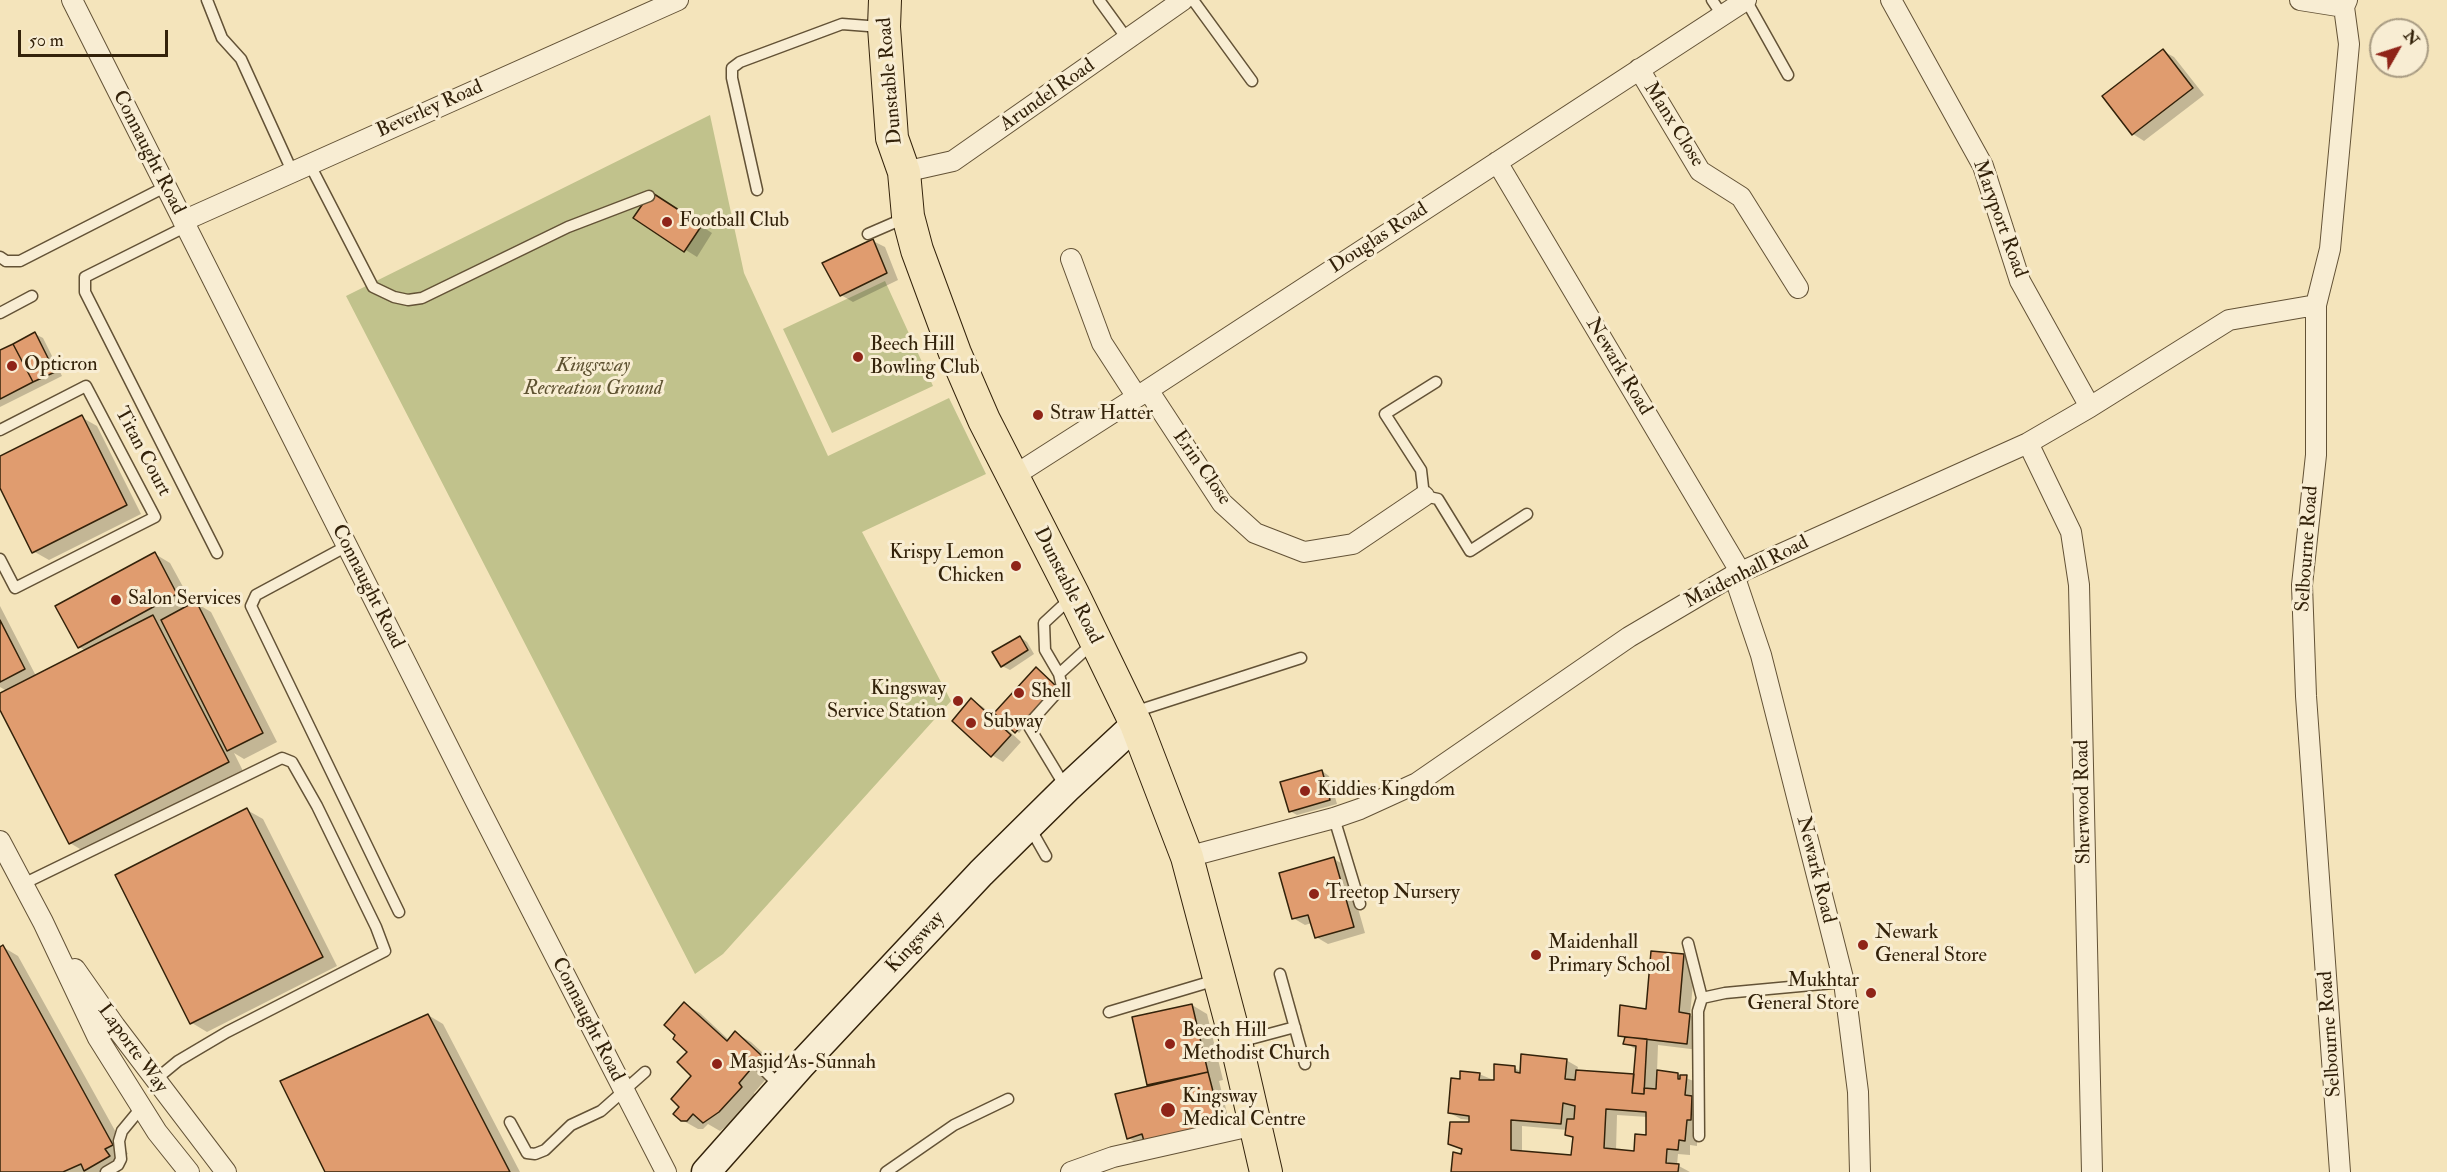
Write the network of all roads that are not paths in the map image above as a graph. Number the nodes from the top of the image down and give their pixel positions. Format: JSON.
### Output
{"nodes":[{"id":1,"x":72,"y":0,"type":"edge"},
{"id":2,"x":207,"y":0,"type":"edge"},
{"id":3,"x":678,"y":0,"type":"edge"},
{"id":4,"x":1099,"y":0,"type":"edge"},
{"id":5,"x":1183,"y":0,"type":"edge"},
{"id":6,"x":1193,"y":0,"type":"edge"},
{"id":7,"x":1746,"y":0,"type":"edge"},
{"id":8,"x":1891,"y":0,"type":"edge"},
{"id":9,"x":2300,"y":0,"type":"edge"},
{"id":10,"x":2346,"y":4,"type":"edge"},
{"id":11,"x":1717,"y":8,"type":"edge"},
{"id":12,"x":884,"y":13,"type":"edge"},
{"id":13,"x":1128,"y":40,"type":"junction"},
{"id":14,"x":1639,"y":69,"type":"junction"},
{"id":15,"x":1788,"y":75,"type":"dead end"},
{"id":16,"x":1252,"y":81,"type":"dead end"},
{"id":17,"x":1497,"y":162,"type":"junction"},
{"id":18,"x":300,"y":167,"type":"junction"},
{"id":19,"x":904,"y":172,"type":"junction"},
{"id":20,"x":165,"y":187,"type":"junction"},
{"id":21,"x":757,"y":190,"type":"dead end"},
{"id":22,"x":649,"y":196,"type":"dead end"},
{"id":23,"x":908,"y":216,"type":"junction"},
{"id":24,"x":184,"y":224,"type":"junction"},
{"id":25,"x":868,"y":234,"type":"dead end"},
{"id":26,"x":0,"y":257,"type":"edge"},
{"id":27,"x":1071,"y":259,"type":"dead end"},
{"id":28,"x":1798,"y":288,"type":"dead end"},
{"id":29,"x":32,"y":296,"type":"dead end"},
{"id":30,"x":2316,"y":305,"type":"junction"},
{"id":31,"x":0,"y":313,"type":"edge"},
{"id":32,"x":1436,"y":382,"type":"dead end"},
{"id":33,"x":1143,"y":394,"type":"junction"},
{"id":34,"x":2090,"y":407,"type":"junction"},
{"id":35,"x":0,"y":430,"type":"edge"},
{"id":36,"x":2028,"y":443,"type":"junction"},
{"id":37,"x":1012,"y":477,"type":"junction"},
{"id":38,"x":1424,"y":496,"type":"junction"},
{"id":39,"x":1527,"y":514,"type":"dead end"},
{"id":40,"x":346,"y":546,"type":"junction"},
{"id":41,"x":217,"y":553,"type":"dead end"},
{"id":42,"x":0,"y":559,"type":"edge"},
{"id":43,"x":1737,"y":574,"type":"junction"},
{"id":44,"x":1073,"y":596,"type":"junction"},
{"id":45,"x":1095,"y":641,"type":"junction"},
{"id":46,"x":1301,"y":658,"type":"dead end"},
{"id":47,"x":1059,"y":674,"type":"junction"},
{"id":48,"x":1133,"y":718,"type":"junction"},
{"id":49,"x":1066,"y":789,"type":"junction"},
{"id":50,"x":1334,"y":818,"type":"junction"},
{"id":51,"x":1029,"y":826,"type":"junction"},
{"id":52,"x":0,"y":841,"type":"edge"},
{"id":53,"x":1046,"y":856,"type":"dead end"},
{"id":54,"x":1187,"y":857,"type":"junction"},
{"id":55,"x":23,"y":884,"type":"junction"},
{"id":56,"x":1360,"y":904,"type":"dead end"},
{"id":57,"x":399,"y":912,"type":"dead end"},
{"id":58,"x":43,"y":922,"type":"junction"},
{"id":59,"x":1688,"y":943,"type":"dead end"},
{"id":60,"x":1280,"y":974,"type":"dead end"},
{"id":61,"x":1219,"y":979,"type":"junction"},
{"id":62,"x":1844,"y":982,"type":"junction"},
{"id":63,"x":1702,"y":998,"type":"junction"},
{"id":64,"x":1109,"y":1012,"type":"dead end"},
{"id":65,"x":1295,"y":1027,"type":"junction"},
{"id":66,"x":1236,"y":1042,"type":"junction"},
{"id":67,"x":1305,"y":1064,"type":"dead end"},
{"id":68,"x":645,"y":1072,"type":"dead end"},
{"id":69,"x":155,"y":1080,"type":"junction"},
{"id":70,"x":624,"y":1092,"type":"junction"},
{"id":71,"x":1008,"y":1099,"type":"dead end"},
{"id":72,"x":141,"y":1108,"type":"junction"},
{"id":73,"x":510,"y":1122,"type":"dead end"},
{"id":74,"x":1255,"y":1125,"type":"junction"},
{"id":75,"x":1699,"y":1136,"type":"dead end"},
{"id":76,"x":1106,"y":1166,"type":"edge"},
{"id":77,"x":106,"y":1172,"type":"edge"},
{"id":78,"x":189,"y":1172,"type":"edge"},
{"id":79,"x":226,"y":1172,"type":"edge"},
{"id":80,"x":666,"y":1172,"type":"edge"},
{"id":81,"x":706,"y":1172,"type":"edge"},
{"id":82,"x":886,"y":1172,"type":"edge"},
{"id":83,"x":1071,"y":1172,"type":"edge"},
{"id":84,"x":1266,"y":1172,"type":"edge"},
{"id":85,"x":1860,"y":1172,"type":"edge"},
{"id":86,"x":2092,"y":1172,"type":"edge"},
{"id":87,"x":2340,"y":1172,"type":"edge"}],
"edges":[{"from":1,"to":20,"type":"street","name":"Connaught Road"},
{"from":2,"to":18,"type":"lane"},
{"from":3,"to":18,"type":"street","name":"Beverley Road"},
{"from":4,"to":13,"type":"lane"},
{"from":5,"to":13,"type":"street","name":"Arundel Road"},
{"from":6,"to":16,"type":"lane"},
{"from":7,"to":11,"type":"street","name":"Douglas Road"},
{"from":7,"to":15,"type":"lane"},
{"from":8,"to":34,"type":"street","name":"Maryport Road"},
{"from":9,"to":10,"type":"street"},
{"from":10,"to":30,"type":"street","name":"Selbourne Road"},
{"from":11,"to":14,"type":"street","name":"Douglas Road"},
{"from":12,"to":19,"type":"main road","name":"Dunstable Road"},
{"from":12,"to":21,"type":"lane"},
{"from":13,"to":19,"type":"street","name":"Arundel Road"},
{"from":14,"to":17,"type":"street","name":"Douglas Road"},
{"from":14,"to":28,"type":"street","name":"Manx Close"},
{"from":17,"to":33,"type":"street","name":"Douglas Road"},
{"from":17,"to":43,"type":"street","name":"Newark Road"},
{"from":18,"to":22,"type":"lane"},
{"from":18,"to":24,"type":"street","name":"Beverley Road"},
{"from":19,"to":23,"type":"main road","name":"Dunstable Road"},
{"from":20,"to":24,"type":"street","name":"Connaught Road"},
{"from":20,"to":26,"type":"lane"},
{"from":23,"to":25,"type":"lane"},
{"from":23,"to":37,"type":"main road","name":"Dunstable Road"},
{"from":24,"to":40,"type":"street","name":"Connaught Road"},
{"from":24,"to":41,"type":"lane"},
{"from":27,"to":33,"type":"street","name":"Erin Close"},
{"from":29,"to":31,"type":"lane"},
{"from":30,"to":34,"type":"street","name":"Maidenhall Road"},
{"from":30,"to":87,"type":"street","name":"Selbourne Road"},
{"from":32,"to":38,"type":"lane"},
{"from":33,"to":37,"type":"street","name":"Douglas Road"},
{"from":33,"to":38,"type":"street","name":"Erin Close"},
{"from":34,"to":36,"type":"street","name":"Maidenhall Road"},
{"from":35,"to":42,"type":"lane","name":"Titan Court"},
{"from":36,"to":43,"type":"street","name":"Maidenhall Road"},
{"from":36,"to":86,"type":"street","name":"Sherwood Road"},
{"from":37,"to":44,"type":"main road","name":"Dunstable Road"},
{"from":38,"to":39,"type":"lane"},
{"from":40,"to":57,"type":"lane"},
{"from":40,"to":70,"type":"street","name":"Connaught Road"},
{"from":43,"to":50,"type":"street","name":"Maidenhall Road"},
{"from":43,"to":62,"type":"street","name":"Newark Road"},
{"from":44,"to":45,"type":"main road","name":"Dunstable Road"},
{"from":44,"to":47,"type":"lane"},
{"from":45,"to":47,"type":"lane"},
{"from":45,"to":48,"type":"main road","name":"Dunstable Road"},
{"from":46,"to":48,"type":"lane"},
{"from":47,"to":49,"type":"lane"},
{"from":48,"to":49,"type":"street","name":"Kingsway"},
{"from":48,"to":54,"type":"main road","name":"Dunstable Road"},
{"from":49,"to":51,"type":"street","name":"Kingsway"},
{"from":50,"to":54,"type":"street","name":"Maidenhall Road"},
{"from":50,"to":56,"type":"lane"},
{"from":51,"to":53,"type":"lane"},
{"from":51,"to":81,"type":"street","name":"Kingsway"},
{"from":52,"to":55,"type":"street","name":"Laporte Way"},
{"from":54,"to":61,"type":"main road","name":"Dunstable Road"},
{"from":55,"to":58,"type":"street","name":"Laporte Way"},
{"from":55,"to":69,"type":"lane"},
{"from":58,"to":69,"type":"street","name":"Laporte Way"},
{"from":58,"to":72,"type":"street","name":"Laporte Way"},
{"from":59,"to":63,"type":"lane"},
{"from":60,"to":65,"type":"lane"},
{"from":61,"to":64,"type":"lane"},
{"from":61,"to":66,"type":"main road","name":"Dunstable Road"},
{"from":62,"to":63,"type":"lane"},
{"from":62,"to":85,"type":"street","name":"Newark Road"},
{"from":63,"to":75,"type":"lane"},
{"from":65,"to":66,"type":"lane"},
{"from":65,"to":67,"type":"lane"},
{"from":66,"to":74,"type":"main road","name":"Dunstable Road"},
{"from":68,"to":70,"type":"lane"},
{"from":69,"to":79,"type":"street","name":"Laporte Way"},
{"from":70,"to":73,"type":"lane"},
{"from":70,"to":80,"type":"street","name":"Connaught Road"},
{"from":71,"to":82,"type":"lane"},
{"from":72,"to":77,"type":"lane"},
{"from":72,"to":78,"type":"street","name":"Laporte Way"},
{"from":74,"to":76,"type":"street"},
{"from":74,"to":84,"type":"main road","name":"Dunstable Road"},
{"from":76,"to":83,"type":"street"}]}
